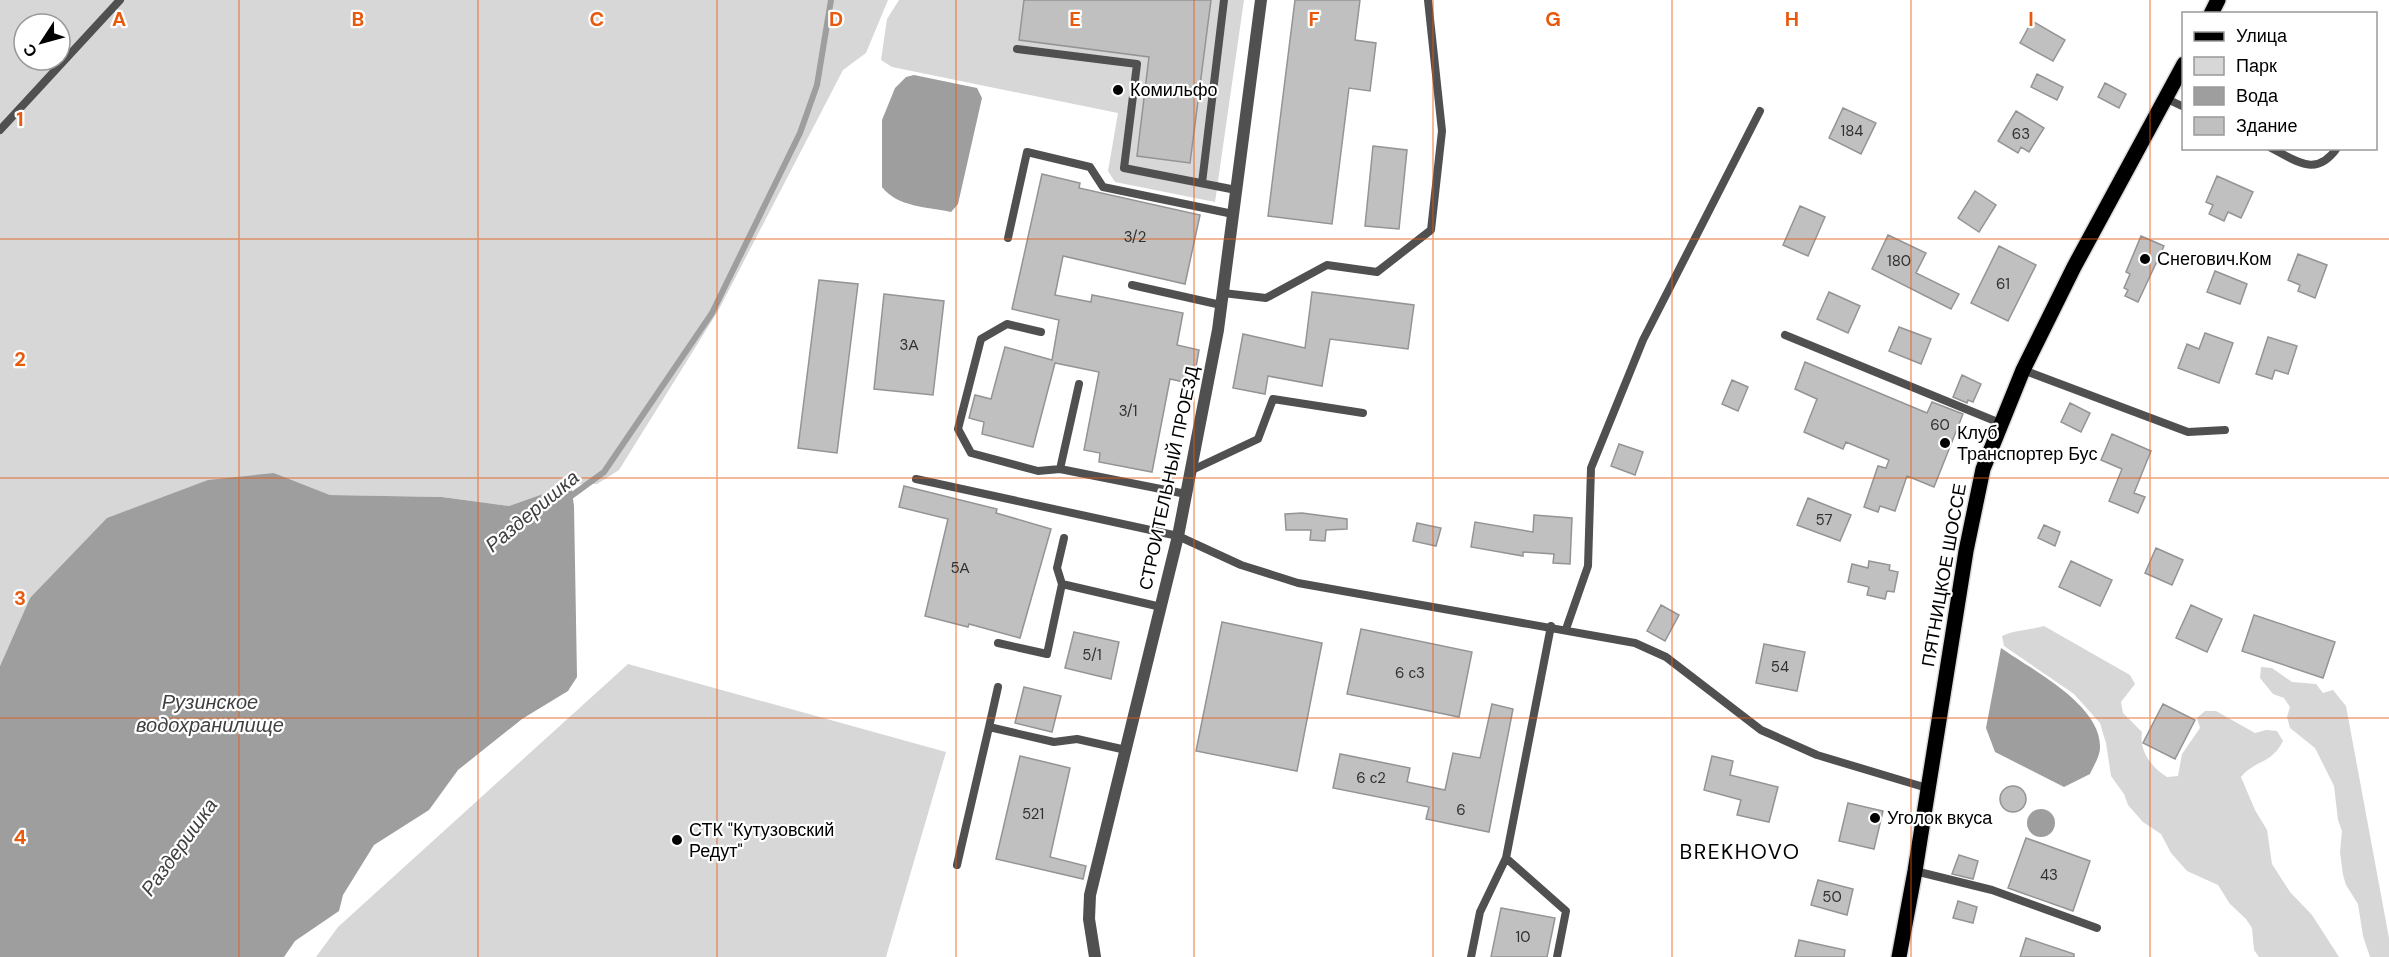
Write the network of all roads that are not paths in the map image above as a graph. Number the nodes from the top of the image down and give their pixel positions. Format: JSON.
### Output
{"nodes":[{"id":1,"x":120,"y":0,"type":"edge"},
{"id":2,"x":1224,"y":0,"type":"edge"},
{"id":3,"x":1261,"y":0,"type":"edge"},
{"id":4,"x":1428,"y":0,"type":"edge"},
{"id":5,"x":1017,"y":49,"type":"dead end"},
{"id":6,"x":2182,"y":68,"type":"edge"},
{"id":7,"x":2165,"y":98,"type":"junction"},
{"id":8,"x":2182,"y":106,"type":"edge"},
{"id":9,"x":1760,"y":111,"type":"dead end"},
{"id":10,"x":0,"y":130,"type":"edge"},
{"id":11,"x":2275,"y":150,"type":"edge"},
{"id":12,"x":2336,"y":150,"type":"edge"},
{"id":13,"x":1202,"y":183,"type":"junction"},
{"id":14,"x":1236,"y":190,"type":"junction"},
{"id":15,"x":1233,"y":214,"type":"junction"},
{"id":16,"x":1008,"y":238,"type":"dead end"},
{"id":17,"x":1132,"y":285,"type":"dead end"},
{"id":18,"x":1222,"y":299,"type":"junction"},
{"id":19,"x":1041,"y":332,"type":"dead end"},
{"id":20,"x":1785,"y":335,"type":"dead end"},
{"id":21,"x":2023,"y":370,"type":"junction"},
{"id":22,"x":1079,"y":384,"type":"dead end"},
{"id":23,"x":1364,"y":413,"type":"dead end"},
{"id":24,"x":2000,"y":423,"type":"junction"},
{"id":25,"x":2225,"y":429,"type":"dead end"},
{"id":26,"x":1060,"y":469,"type":"junction"},
{"id":27,"x":1190,"y":471,"type":"junction"},
{"id":28,"x":916,"y":479,"type":"dead end"},
{"id":29,"x":1186,"y":494,"type":"junction"},
{"id":30,"x":1178,"y":536,"type":"junction"},
{"id":31,"x":1064,"y":538,"type":"dead end"},
{"id":32,"x":1062,"y":584,"type":"junction"},
{"id":33,"x":1161,"y":607,"type":"junction"},
{"id":34,"x":1551,"y":626,"type":"junction"},
{"id":35,"x":1566,"y":629,"type":"junction"},
{"id":36,"x":998,"y":643,"type":"dead end"},
{"id":37,"x":998,"y":687,"type":"dead end"},
{"id":38,"x":989,"y":727,"type":"junction"},
{"id":39,"x":1126,"y":750,"type":"junction"},
{"id":40,"x":1927,"y":788,"type":"junction"},
{"id":41,"x":1506,"y":858,"type":"junction"},
{"id":42,"x":957,"y":865,"type":"dead end"},
{"id":43,"x":1915,"y":871,"type":"junction"},
{"id":44,"x":2097,"y":928,"type":"dead end"},
{"id":45,"x":1095,"y":957,"type":"edge"},
{"id":46,"x":1471,"y":957,"type":"edge"},
{"id":47,"x":1557,"y":957,"type":"edge"},
{"id":48,"x":1899,"y":957,"type":"edge"}],
"edges":[{"from":1,"to":10,"type":"lane"},
{"from":2,"to":13,"type":"lane"},
{"from":3,"to":14,"type":"street","name":"СТРОИТЕЛЬНЫЙ ПРОЕЗД"},
{"from":4,"to":18,"type":"lane"},
{"from":5,"to":13,"type":"lane"},
{"from":6,"to":7,"type":"main road","name":"ПЯТНИЦКОЕ ШОССЕ"},
{"from":7,"to":8,"type":"lane"},
{"from":7,"to":21,"type":"main road","name":"ПЯТНИЦКОЕ ШОССЕ"},
{"from":9,"to":35,"type":"lane"},
{"from":11,"to":12,"type":"lane"},
{"from":13,"to":14,"type":"lane"},
{"from":14,"to":15,"type":"street","name":"СТРОИТЕЛЬНЫЙ ПРОЕЗД"},
{"from":15,"to":16,"type":"lane"},
{"from":15,"to":18,"type":"street","name":"СТРОИТЕЛЬНЫЙ ПРОЕЗД"},
{"from":17,"to":18,"type":"lane"},
{"from":18,"to":27,"type":"street","name":"СТРОИТЕЛЬНЫЙ ПРОЕЗД"},
{"from":19,"to":26,"type":"lane"},
{"from":20,"to":24,"type":"lane"},
{"from":21,"to":24,"type":"main road","name":"ПЯТНИЦКОЕ ШОССЕ"},
{"from":21,"to":25,"type":"lane"},
{"from":22,"to":26,"type":"lane"},
{"from":23,"to":27,"type":"lane"},
{"from":24,"to":40,"type":"main road","name":"ПЯТНИЦКОЕ ШОССЕ"},
{"from":26,"to":29,"type":"lane"},
{"from":27,"to":29,"type":"street","name":"СТРОИТЕЛЬНЫЙ ПРОЕЗД"},
{"from":28,"to":30,"type":"lane"},
{"from":29,"to":30,"type":"street","name":"СТРОИТЕЛЬНЫЙ ПРОЕЗД"},
{"from":30,"to":33,"type":"street","name":"СТРОИТЕЛЬНЫЙ ПРОЕЗД"},
{"from":30,"to":34,"type":"lane"},
{"from":31,"to":32,"type":"lane"},
{"from":32,"to":33,"type":"lane"},
{"from":32,"to":36,"type":"lane"},
{"from":33,"to":39,"type":"street","name":"СТРОИТЕЛЬНЫЙ ПРОЕЗД"},
{"from":34,"to":35,"type":"lane"},
{"from":34,"to":41,"type":"lane"},
{"from":35,"to":40,"type":"lane"},
{"from":37,"to":38,"type":"lane"},
{"from":38,"to":39,"type":"lane"},
{"from":38,"to":42,"type":"lane"},
{"from":39,"to":45,"type":"street","name":"СТРОИТЕЛЬНЫЙ ПРОЕЗД"},
{"from":40,"to":43,"type":"main road","name":"ПЯТНИЦКОЕ ШОССЕ"},
{"from":41,"to":46,"type":"lane"},
{"from":41,"to":47,"type":"lane"},
{"from":43,"to":44,"type":"lane"},
{"from":43,"to":48,"type":"main road","name":"ПЯТНИЦКОЕ ШОССЕ"}]}
